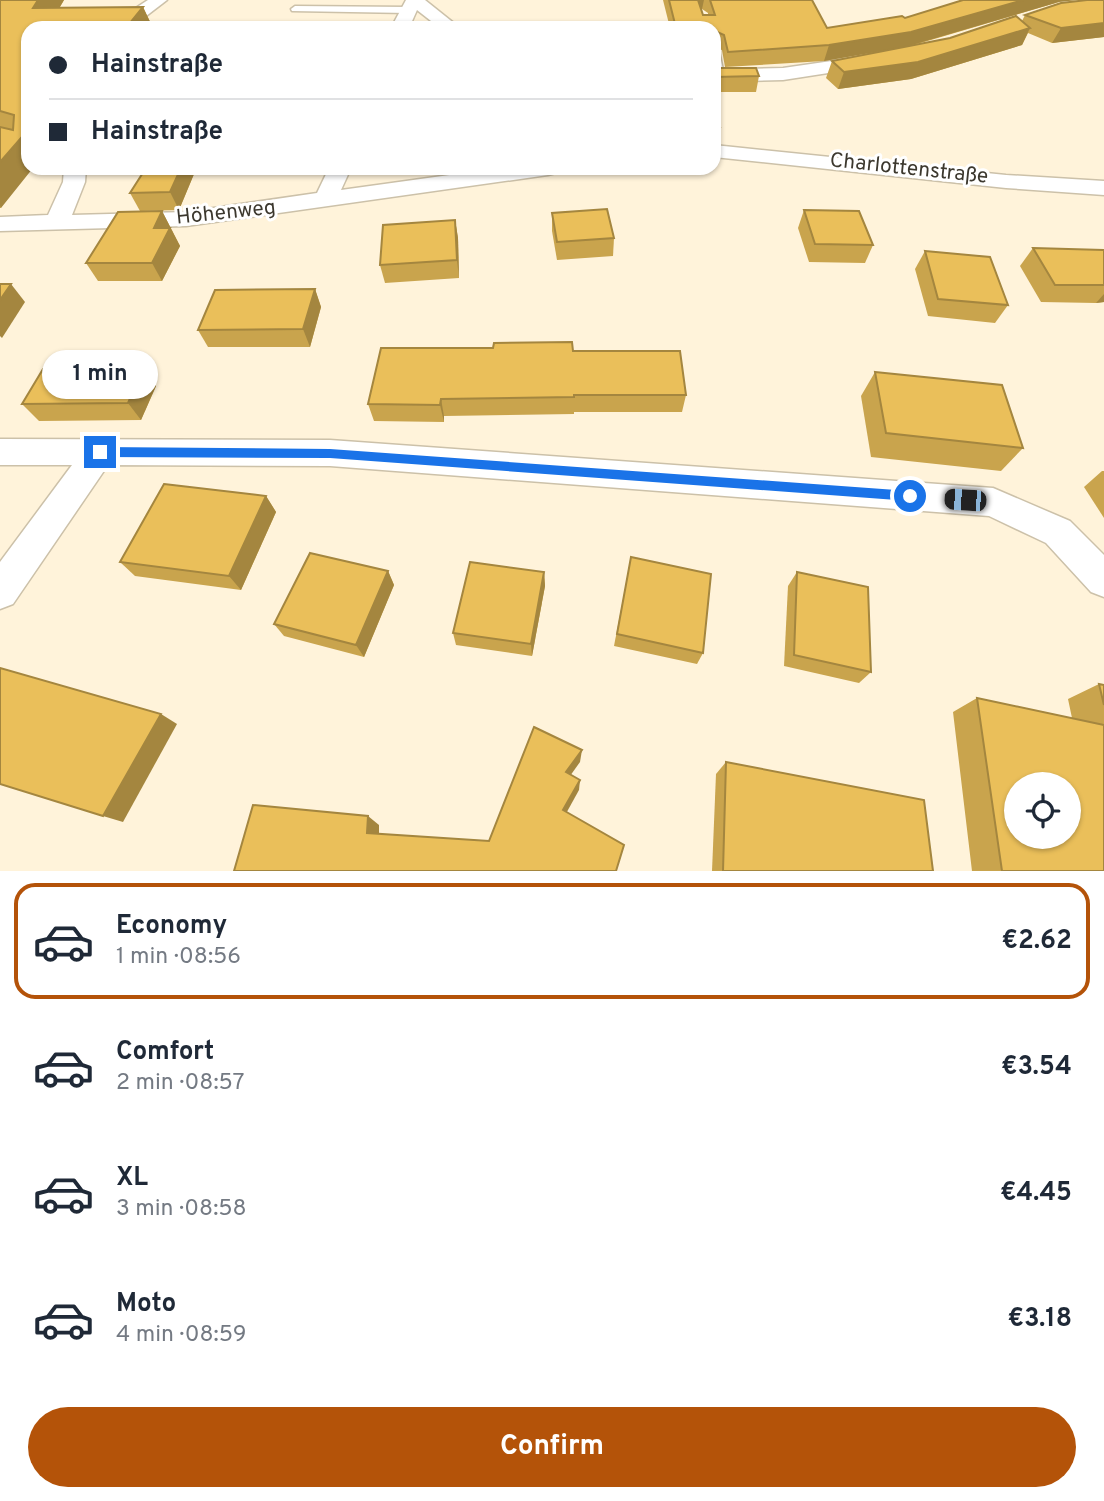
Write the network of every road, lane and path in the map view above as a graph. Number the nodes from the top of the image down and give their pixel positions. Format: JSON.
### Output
{"nodes":[{"id":1,"x":159,"y":0,"type":"edge"},
{"id":2,"x":413,"y":3,"type":"edge"},
{"id":3,"x":295,"y":9,"type":"dead end"},
{"id":4,"x":131,"y":19,"type":"edge"},
{"id":5,"x":404,"y":21,"type":"edge"},
{"id":6,"x":440,"y":21,"type":"edge"},
{"id":7,"x":888,"y":58,"type":"edge"},
{"id":8,"x":721,"y":76,"type":"edge"},
{"id":9,"x":721,"y":152,"type":"edge"},
{"id":10,"x":74,"y":175,"type":"edge"},
{"id":11,"x":337,"y":175,"type":"edge"},
{"id":12,"x":501,"y":175,"type":"edge"},
{"id":13,"x":1104,"y":188,"type":"edge"},
{"id":14,"x":325,"y":201,"type":"junction"},
{"id":15,"x":57,"y":221,"type":"junction"},
{"id":16,"x":0,"y":223,"type":"edge"},
{"id":17,"x":0,"y":452,"type":"edge"},
{"id":18,"x":100,"y":452,"type":"junction"},
{"id":19,"x":1104,"y":580,"type":"edge"},
{"id":20,"x":0,"y":592,"type":"edge"}],
"edges":[{"from":1,"to":4,"type":"street"},
{"from":2,"to":3,"type":"lane"},
{"from":2,"to":5,"type":"street"},
{"from":2,"to":6,"type":"street"},
{"from":7,"to":8,"type":"street"},
{"from":9,"to":13,"type":"street","name":"Charlottenstraße"},
{"from":10,"to":15,"type":"street"},
{"from":11,"to":14,"type":"street"},
{"from":12,"to":14,"type":"street"},
{"from":14,"to":15,"type":"street","name":"Höhenweg"},
{"from":15,"to":16,"type":"street","name":"Höhenweg"},
{"from":17,"to":18,"type":"street"},
{"from":18,"to":19,"type":"street"},
{"from":18,"to":20,"type":"street"}]}
